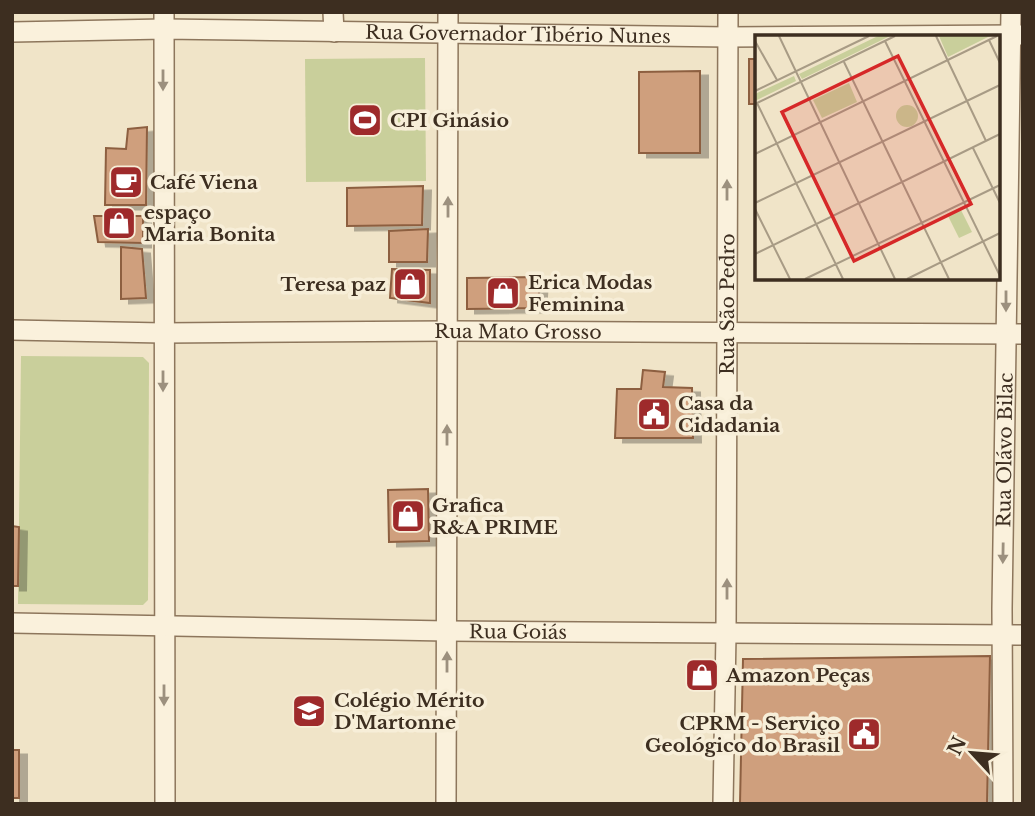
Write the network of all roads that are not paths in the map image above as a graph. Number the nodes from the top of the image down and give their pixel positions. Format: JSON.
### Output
{"nodes":[{"id":1,"x":333,"y":12,"type":"edge"},
{"id":2,"x":448,"y":12,"type":"edge"},
{"id":3,"x":727,"y":12,"type":"edge"},
{"id":4,"x":1011,"y":12,"type":"edge"},
{"id":5,"x":164,"y":21,"type":"edge"},
{"id":6,"x":12,"y":32,"type":"edge"},
{"id":7,"x":334,"y":32,"type":"junction"},
{"id":8,"x":448,"y":34,"type":"junction"},
{"id":9,"x":1017,"y":35,"type":"edge"},
{"id":10,"x":728,"y":37,"type":"junction"},
{"id":11,"x":755,"y":37,"type":"edge"},
{"id":12,"x":12,"y":330,"type":"edge"},
{"id":13,"x":448,"y":331,"type":"junction"},
{"id":14,"x":163,"y":333,"type":"junction"},
{"id":15,"x":727,"y":333,"type":"junction"},
{"id":16,"x":1014,"y":334,"type":"edge"},
{"id":17,"x":12,"y":623,"type":"edge"},
{"id":18,"x":163,"y":627,"type":"junction"},
{"id":19,"x":447,"y":631,"type":"junction"},
{"id":20,"x":726,"y":634,"type":"junction"},
{"id":21,"x":1003,"y":635,"type":"junction"},
{"id":22,"x":1023,"y":635,"type":"edge"},
{"id":23,"x":165,"y":804,"type":"edge"},
{"id":24,"x":446,"y":804,"type":"edge"},
{"id":25,"x":723,"y":804,"type":"edge"},
{"id":26,"x":1003,"y":804,"type":"edge"}],
"edges":[{"from":1,"to":7,"type":"street"},
{"from":2,"to":8,"type":"street"},
{"from":3,"to":10,"type":"street","name":"Rua São Pedro"},
{"from":4,"to":9,"type":"street","name":"Rua Olávo Bilac"},
{"from":5,"to":6,"type":"street","name":"Rua Governador Tibério Nunes"},
{"from":5,"to":7,"type":"street","name":"Rua Governador Tibério Nunes"},
{"from":5,"to":14,"type":"street","one_way":true},
{"from":7,"to":8,"type":"street","name":"Rua Governador Tibério Nunes"},
{"from":8,"to":10,"type":"street","name":"Rua Governador Tibério Nunes"},
{"from":13,"to":8,"type":"street","one_way":true},
{"from":9,"to":16,"type":"street","name":"Rua Olávo Bilac","one_way":true},
{"from":10,"to":11,"type":"street","name":"Rua Governador Tibério Nunes"},
{"from":15,"to":10,"type":"street","name":"Rua São Pedro","one_way":true},
{"from":12,"to":14,"type":"street","name":"Rua Mato Grosso"},
{"from":13,"to":14,"type":"street","name":"Rua Mato Grosso"},
{"from":13,"to":15,"type":"street","name":"Rua Mato Grosso"},
{"from":19,"to":13,"type":"street","one_way":true},
{"from":14,"to":18,"type":"street","one_way":true},
{"from":15,"to":16,"type":"street","name":"Rua Mato Grosso"},
{"from":20,"to":15,"type":"street","name":"Rua São Pedro","one_way":true},
{"from":16,"to":21,"type":"street","name":"Rua Olávo Bilac","one_way":true},
{"from":17,"to":18,"type":"street","name":"Rua Goiás"},
{"from":18,"to":19,"type":"street","name":"Rua Goiás"},
{"from":18,"to":23,"type":"street","one_way":true},
{"from":19,"to":20,"type":"street","name":"Rua Goiás"},
{"from":24,"to":19,"type":"street","one_way":true},
{"from":20,"to":21,"type":"street","name":"Rua Goiás"},
{"from":20,"to":25,"type":"street","name":"Rua São Pedro"},
{"from":21,"to":22,"type":"street","name":"Rua Goiás"},
{"from":21,"to":26,"type":"street","name":"Rua Olávo Bilac"}]}
